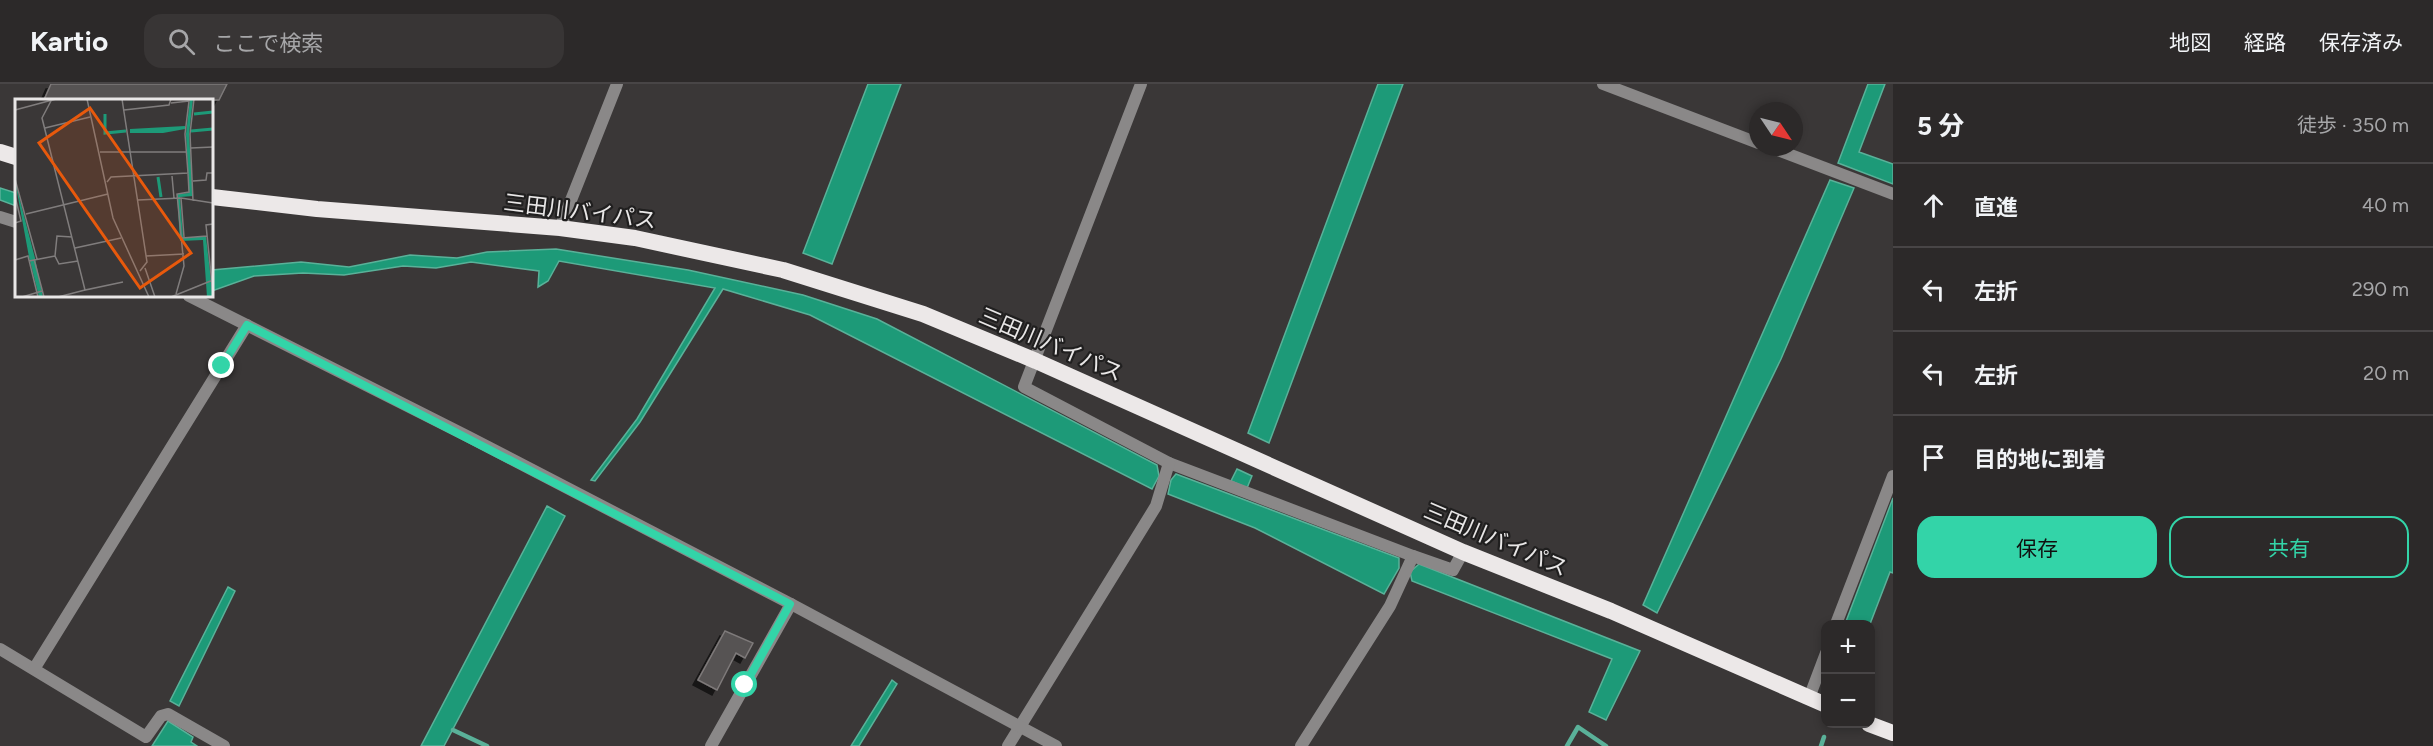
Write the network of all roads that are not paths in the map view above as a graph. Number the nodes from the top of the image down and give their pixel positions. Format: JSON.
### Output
{"nodes":[{"id":1,"x":617,"y":84,"type":"edge"},
{"id":2,"x":1141,"y":84,"type":"edge"},
{"id":3,"x":1603,"y":84,"type":"edge"},
{"id":4,"x":1749,"y":140,"type":"edge"},
{"id":5,"x":0,"y":152,"type":"edge"},
{"id":6,"x":1794,"y":156,"type":"edge"},
{"id":7,"x":15,"y":157,"type":"edge"},
{"id":8,"x":1893,"y":194,"type":"edge"},
{"id":9,"x":213,"y":196,"type":"edge"},
{"id":10,"x":0,"y":217,"type":"edge"},
{"id":11,"x":15,"y":222,"type":"edge"},
{"id":12,"x":560,"y":228,"type":"junction"},
{"id":13,"x":191,"y":297,"type":"edge"},
{"id":14,"x":247,"y":325,"type":"junction"},
{"id":15,"x":1036,"y":360,"type":"junction"},
{"id":16,"x":1169,"y":463,"type":"junction"},
{"id":17,"x":1893,"y":476,"type":"edge"},
{"id":18,"x":1463,"y":552,"type":"junction"},
{"id":19,"x":1413,"y":556,"type":"junction"},
{"id":20,"x":790,"y":604,"type":"junction"},
{"id":21,"x":1838,"y":620,"type":"edge"},
{"id":22,"x":0,"y":649,"type":"edge"},
{"id":23,"x":1821,"y":666,"type":"edge"},
{"id":24,"x":34,"y":669,"type":"junction"},
{"id":25,"x":1809,"y":698,"type":"junction"},
{"id":26,"x":1821,"y":703,"type":"edge"},
{"id":27,"x":1020,"y":726,"type":"junction"},
{"id":28,"x":1875,"y":726,"type":"edge"},
{"id":29,"x":1893,"y":734,"type":"edge"},
{"id":30,"x":201,"y":742,"type":"edge"},
{"id":31,"x":224,"y":746,"type":"edge"},
{"id":32,"x":711,"y":746,"type":"edge"},
{"id":33,"x":1008,"y":746,"type":"edge"},
{"id":34,"x":1056,"y":746,"type":"edge"},
{"id":35,"x":1301,"y":746,"type":"edge"}],
"edges":[{"from":1,"to":12,"type":"street"},
{"from":2,"to":15,"type":"street"},
{"from":3,"to":4,"type":"street"},
{"from":5,"to":7,"type":"highway"},
{"from":6,"to":8,"type":"street"},
{"from":9,"to":12,"type":"highway","name":"三田川バイパス"},
{"from":10,"to":11,"type":"street"},
{"from":12,"to":15,"type":"highway","name":"三田川バイパス"},
{"from":13,"to":14,"type":"street"},
{"from":14,"to":20,"type":"street"},
{"from":14,"to":24,"type":"street"},
{"from":15,"to":16,"type":"street"},
{"from":15,"to":18,"type":"highway","name":"三田川バイパス"},
{"from":16,"to":19,"type":"street"},
{"from":16,"to":27,"type":"street"},
{"from":17,"to":21,"type":"street"},
{"from":18,"to":19,"type":"street"},
{"from":18,"to":25,"type":"highway","name":"三田川バイパス"},
{"from":19,"to":35,"type":"street"},
{"from":20,"to":27,"type":"street"},
{"from":20,"to":32,"type":"street"},
{"from":22,"to":24,"type":"street"},
{"from":23,"to":25,"type":"street"},
{"from":24,"to":30,"type":"street"},
{"from":25,"to":26,"type":"highway","name":"三田川バイパス"},
{"from":27,"to":33,"type":"street"},
{"from":27,"to":34,"type":"street"},
{"from":28,"to":29,"type":"highway"},
{"from":30,"to":31,"type":"street"}]}
